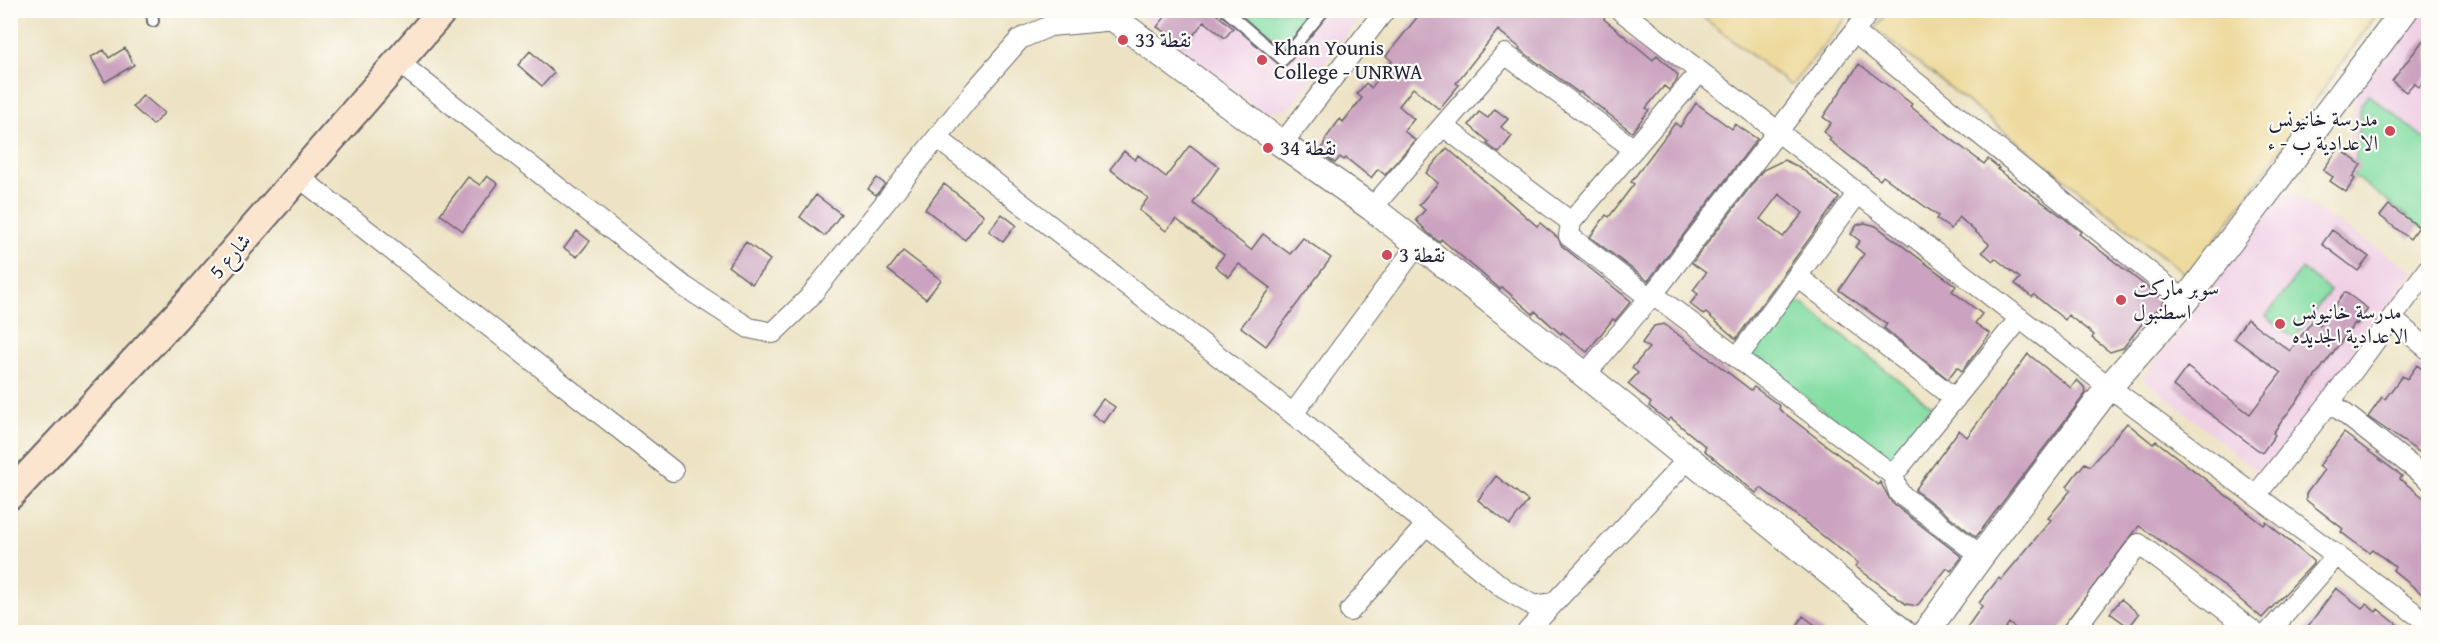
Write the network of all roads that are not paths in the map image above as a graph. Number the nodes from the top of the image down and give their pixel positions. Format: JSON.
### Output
{"nodes":[{"id":1,"x":443,"y":10,"type":"edge"},
{"id":2,"x":1225,"y":10,"type":"edge"},
{"id":3,"x":1324,"y":10,"type":"edge"},
{"id":4,"x":1385,"y":10,"type":"edge"},
{"id":5,"x":1620,"y":10,"type":"edge"},
{"id":6,"x":1870,"y":10,"type":"edge"},
{"id":7,"x":2405,"y":10,"type":"edge"},
{"id":8,"x":1112,"y":14,"type":"edge"},
{"id":9,"x":1854,"y":32,"type":"junction"},
{"id":10,"x":399,"y":62,"type":"junction"},
{"id":11,"x":1700,"y":72,"type":"junction"},
{"id":12,"x":1443,"y":126,"type":"junction"},
{"id":13,"x":1777,"y":131,"type":"junction"},
{"id":14,"x":938,"y":138,"type":"junction"},
{"id":15,"x":1282,"y":144,"type":"junction"},
{"id":16,"x":1634,"y":149,"type":"junction"},
{"id":17,"x":299,"y":177,"type":"junction"},
{"id":18,"x":1858,"y":193,"type":"junction"},
{"id":19,"x":1372,"y":208,"type":"junction"},
{"id":20,"x":1571,"y":222,"type":"junction"},
{"id":21,"x":1418,"y":244,"type":"junction"},
{"id":22,"x":2428,"y":269,"type":"edge"},
{"id":23,"x":1797,"y":276,"type":"junction"},
{"id":24,"x":1652,"y":296,"type":"junction"},
{"id":25,"x":2185,"y":302,"type":"junction"},
{"id":26,"x":2020,"y":318,"type":"junction"},
{"id":27,"x":2392,"y":320,"type":"junction"},
{"id":28,"x":2428,"y":349,"type":"edge"},
{"id":29,"x":1737,"y":358,"type":"junction"},
{"id":30,"x":1585,"y":375,"type":"junction"},
{"id":31,"x":2109,"y":387,"type":"junction"},
{"id":32,"x":1955,"y":399,"type":"junction"},
{"id":33,"x":2330,"y":402,"type":"junction"},
{"id":34,"x":1293,"y":414,"type":"junction"},
{"id":35,"x":1688,"y":459,"type":"junction"},
{"id":36,"x":673,"y":471,"type":"dead end"},
{"id":37,"x":1893,"y":475,"type":"junction"},
{"id":38,"x":2428,"y":479,"type":"edge"},
{"id":39,"x":10,"y":495,"type":"edge"},
{"id":40,"x":2256,"y":495,"type":"junction"},
{"id":41,"x":1426,"y":525,"type":"junction"},
{"id":42,"x":1981,"y":556,"type":"junction"},
{"id":43,"x":2336,"y":556,"type":"junction"},
{"id":44,"x":1554,"y":603,"type":"junction"},
{"id":45,"x":1350,"y":611,"type":"dead end"},
{"id":46,"x":2428,"y":623,"type":"edge"},
{"id":47,"x":2079,"y":630,"type":"edge"},
{"id":48,"x":1527,"y":633,"type":"edge"},
{"id":49,"x":1903,"y":633,"type":"edge"},
{"id":50,"x":1926,"y":633,"type":"edge"},
{"id":51,"x":2254,"y":633,"type":"edge"},
{"id":52,"x":2269,"y":633,"type":"edge"},
{"id":53,"x":2421,"y":633,"type":"edge"}],
"edges":[{"from":1,"to":10,"type":"main road","name":"شارع 5"},
{"from":2,"to":3,"type":"lane"},
{"from":4,"to":15,"type":"street"},
{"from":5,"to":11,"type":"street"},
{"from":6,"to":9,"type":"street"},
{"from":7,"to":25,"type":"street"},
{"from":8,"to":14,"type":"street"},
{"from":8,"to":15,"type":"street"},
{"from":9,"to":13,"type":"street"},
{"from":9,"to":25,"type":"street"},
{"from":10,"to":14,"type":"street"},
{"from":10,"to":17,"type":"main road","name":"شارع 5"},
{"from":11,"to":13,"type":"street"},
{"from":11,"to":16,"type":"street"},
{"from":12,"to":16,"type":"street"},
{"from":12,"to":19,"type":"street"},
{"from":12,"to":20,"type":"street"},
{"from":13,"to":18,"type":"street"},
{"from":13,"to":24,"type":"street"},
{"from":14,"to":34,"type":"street"},
{"from":15,"to":19,"type":"street"},
{"from":16,"to":20,"type":"street"},
{"from":17,"to":36,"type":"street"},
{"from":17,"to":39,"type":"main road","name":"شارع 5"},
{"from":18,"to":23,"type":"street"},
{"from":18,"to":26,"type":"street"},
{"from":19,"to":21,"type":"street"},
{"from":20,"to":24,"type":"street"},
{"from":21,"to":30,"type":"street"},
{"from":21,"to":34,"type":"street"},
{"from":22,"to":27,"type":"street"},
{"from":23,"to":29,"type":"street"},
{"from":23,"to":32,"type":"street"},
{"from":24,"to":29,"type":"street"},
{"from":24,"to":30,"type":"street"},
{"from":25,"to":31,"type":"street"},
{"from":26,"to":31,"type":"street"},
{"from":26,"to":32,"type":"street"},
{"from":27,"to":28,"type":"street"},
{"from":27,"to":33,"type":"street"},
{"from":29,"to":37,"type":"street"},
{"from":30,"to":35,"type":"street"},
{"from":31,"to":40,"type":"street"},
{"from":31,"to":42,"type":"street"},
{"from":32,"to":37,"type":"street"},
{"from":33,"to":38,"type":"street"},
{"from":33,"to":40,"type":"street"},
{"from":34,"to":41,"type":"street"},
{"from":35,"to":44,"type":"street"},
{"from":35,"to":49,"type":"street"},
{"from":37,"to":42,"type":"street"},
{"from":40,"to":43,"type":"street"},
{"from":41,"to":44,"type":"street"},
{"from":41,"to":45,"type":"street"},
{"from":42,"to":50,"type":"street"},
{"from":43,"to":46,"type":"street"},
{"from":43,"to":52,"type":"street"},
{"from":44,"to":48,"type":"street"},
{"from":46,"to":53,"type":"street"},
{"from":47,"to":51,"type":"street"}]}
